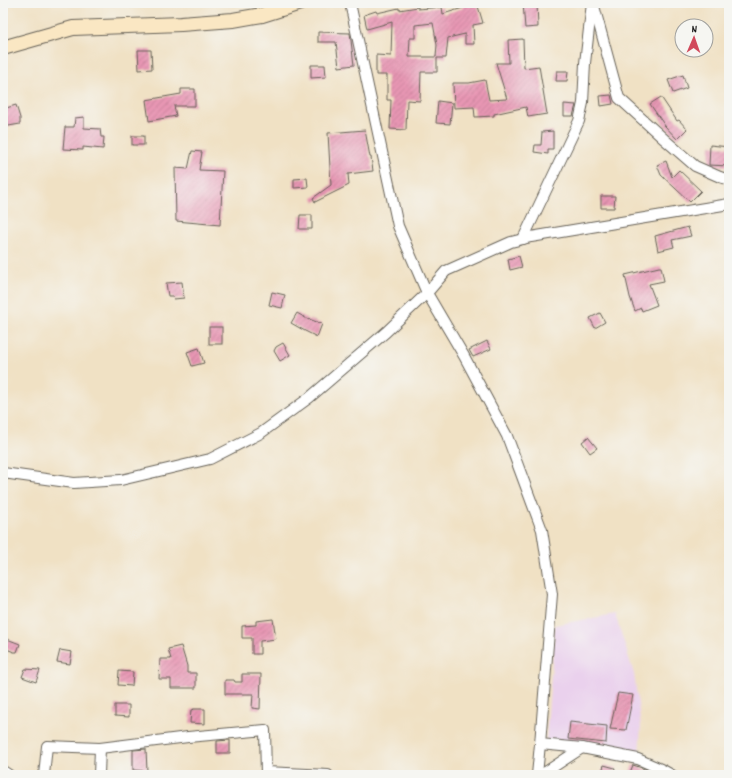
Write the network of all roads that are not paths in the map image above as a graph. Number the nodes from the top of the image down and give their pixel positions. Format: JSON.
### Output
{"nodes":[{"id":1,"x":300,"y":3,"type":"edge"},
{"id":2,"x":350,"y":3,"type":"edge"},
{"id":3,"x":593,"y":3,"type":"edge"},
{"id":4,"x":3,"y":48,"type":"edge"},
{"id":5,"x":729,"y":180,"type":"edge"},
{"id":6,"x":729,"y":204,"type":"edge"},
{"id":7,"x":523,"y":239,"type":"junction"},
{"id":8,"x":427,"y":292,"type":"junction"},
{"id":9,"x":3,"y":474,"type":"edge"},
{"id":10,"x":540,"y":744,"type":"junction"},
{"id":11,"x":100,"y":748,"type":"junction"},
{"id":12,"x":582,"y":748,"type":"junction"},
{"id":13,"x":3,"y":771,"type":"edge"},
{"id":14,"x":266,"y":773,"type":"edge"},
{"id":15,"x":9,"y":775,"type":"edge"},
{"id":16,"x":44,"y":775,"type":"edge"},
{"id":17,"x":99,"y":775,"type":"edge"},
{"id":18,"x":328,"y":775,"type":"edge"},
{"id":19,"x":537,"y":775,"type":"edge"},
{"id":20,"x":541,"y":775,"type":"edge"},
{"id":21,"x":672,"y":775,"type":"edge"}],
"edges":[{"from":1,"to":4,"type":"main road"},
{"from":2,"to":8,"type":"street"},
{"from":3,"to":5,"type":"street"},
{"from":3,"to":7,"type":"street"},
{"from":6,"to":7,"type":"street"},
{"from":7,"to":8,"type":"street"},
{"from":8,"to":9,"type":"street"},
{"from":8,"to":10,"type":"street"},
{"from":10,"to":12,"type":"street"},
{"from":10,"to":19,"type":"street"},
{"from":11,"to":14,"type":"street"},
{"from":11,"to":16,"type":"street"},
{"from":11,"to":17,"type":"street"},
{"from":12,"to":20,"type":"street"},
{"from":12,"to":21,"type":"street"},
{"from":13,"to":15,"type":"street"},
{"from":14,"to":18,"type":"street"}]}
